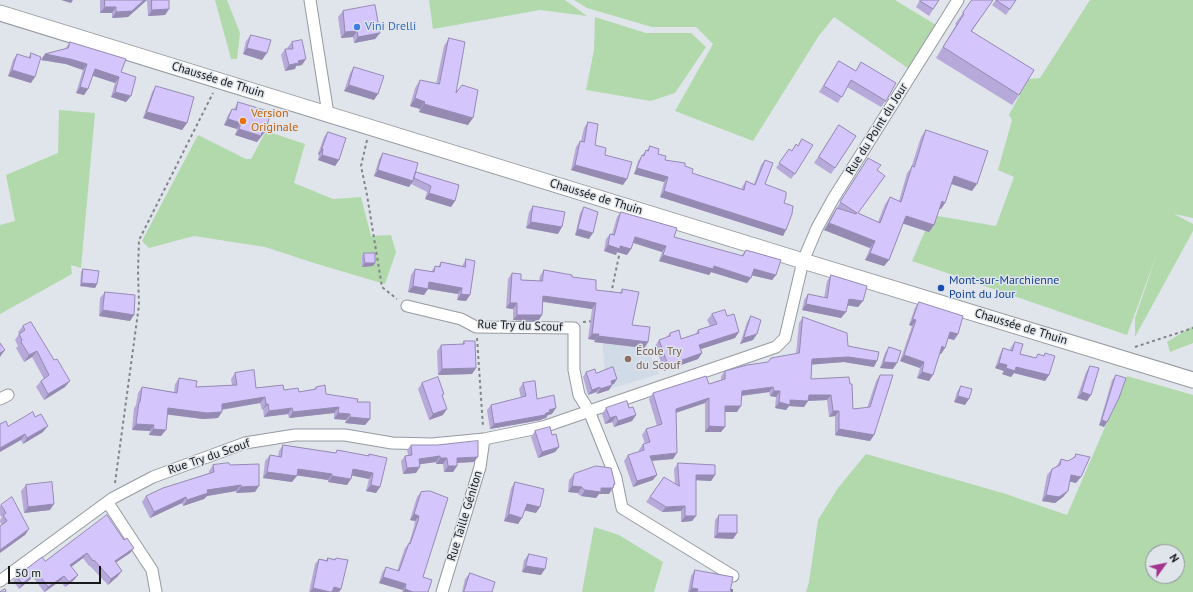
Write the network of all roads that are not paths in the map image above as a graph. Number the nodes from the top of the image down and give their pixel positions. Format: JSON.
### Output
{"nodes":[{"id":1,"x":310,"y":0,"type":"edge"},
{"id":2,"x":958,"y":0,"type":"edge"},
{"id":3,"x":0,"y":13,"type":"edge"},
{"id":4,"x":328,"y":114,"type":"junction"},
{"id":5,"x":803,"y":261,"type":"junction"},
{"id":6,"x":406,"y":306,"type":"road end"},
{"id":7,"x":1193,"y":380,"type":"edge"},
{"id":8,"x":589,"y":410,"type":"junction"},
{"id":9,"x":484,"y":439,"type":"junction"},
{"id":10,"x":111,"y":501,"type":"junction"},
{"id":11,"x":733,"y":576,"type":"edge"},
{"id":12,"x":0,"y":580,"type":"edge"},
{"id":13,"x":156,"y":592,"type":"edge"},
{"id":14,"x":442,"y":592,"type":"edge"}],
"edges":[{"from":1,"to":4,"type":"street"},
{"from":2,"to":5,"type":"street","name":"Rue du Point du Jour"},
{"from":3,"to":4,"type":"main road","name":"Chaussée de Thuin"},
{"from":4,"to":5,"type":"main road","name":"Chaussée de Thuin"},
{"from":5,"to":7,"type":"main road","name":"Chaussée de Thuin"},
{"from":5,"to":8,"type":"street","name":"Rue Try du Scouf"},
{"from":6,"to":8,"type":"street","name":"Rue Try du Scouf"},
{"from":8,"to":9,"type":"street","name":"Rue Try du Scouf"},
{"from":8,"to":11,"type":"street","name":"Rue Try du Scouf"},
{"from":9,"to":10,"type":"street","name":"Rue Try du Scouf"},
{"from":9,"to":14,"type":"street","name":"Rue Taille Géniton"},
{"from":10,"to":12,"type":"street","name":"Rue Try du Scouf"},
{"from":10,"to":13,"type":"street"}]}
